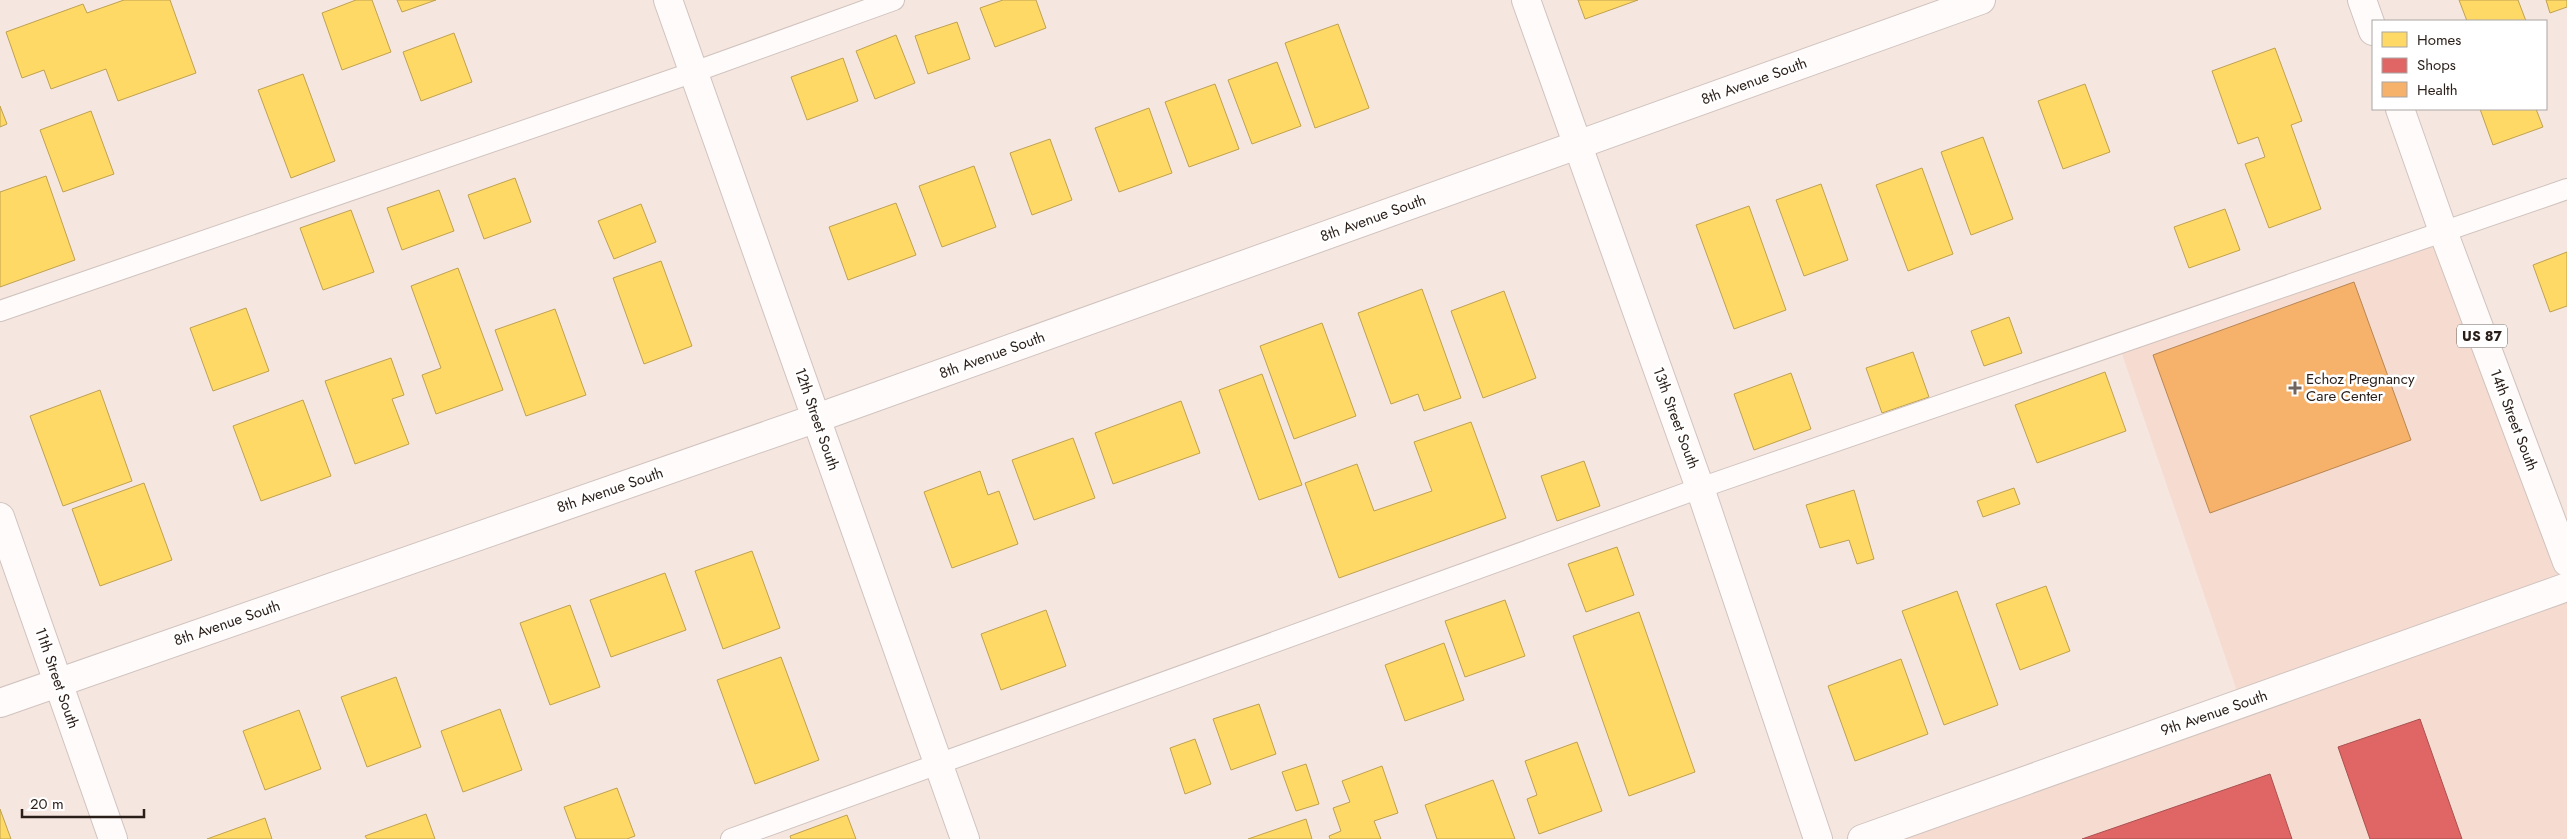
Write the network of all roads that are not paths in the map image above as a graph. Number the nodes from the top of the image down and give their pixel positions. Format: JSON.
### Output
{"nodes":[{"id":1,"x":668,"y":0,"type":"edge"},
{"id":2,"x":894,"y":0,"type":"edge"},
{"id":3,"x":1526,"y":0,"type":"edge"},
{"id":4,"x":1981,"y":0,"type":"edge"},
{"id":5,"x":2362,"y":0,"type":"edge"},
{"id":6,"x":2372,"y":28,"type":"edge"},
{"id":7,"x":694,"y":72,"type":"junction"},
{"id":8,"x":2400,"y":110,"type":"edge"},
{"id":9,"x":1577,"y":144,"type":"junction"},
{"id":10,"x":2567,"y":189,"type":"edge"},
{"id":11,"x":2444,"y":234,"type":"junction"},
{"id":12,"x":0,"y":311,"type":"edge"},
{"id":13,"x":817,"y":418,"type":"junction"},
{"id":14,"x":1700,"y":488,"type":"junction"},
{"id":15,"x":0,"y":517,"type":"edge"},
{"id":16,"x":2567,"y":562,"type":"edge"},
{"id":17,"x":2567,"y":587,"type":"edge"},
{"id":18,"x":58,"y":682,"type":"junction"},
{"id":19,"x":0,"y":703,"type":"edge"},
{"id":20,"x":939,"y":764,"type":"junction"},
{"id":21,"x":113,"y":839,"type":"edge"},
{"id":22,"x":730,"y":839,"type":"edge"},
{"id":23,"x":965,"y":839,"type":"edge"},
{"id":24,"x":1818,"y":839,"type":"edge"},
{"id":25,"x":1862,"y":839,"type":"edge"}],
"edges":[{"from":1,"to":7,"type":"street","name":"12th Street South"},
{"from":2,"to":7,"type":"lane"},
{"from":3,"to":9,"type":"street","name":"13th Street South"},
{"from":4,"to":9,"type":"street","name":"8th Avenue South"},
{"from":5,"to":6,"type":"street"},
{"from":7,"to":12,"type":"lane"},
{"from":7,"to":13,"type":"street","name":"12th Street South"},
{"from":8,"to":11,"type":"street","name":"14th Street South","number":"US 87"},
{"from":9,"to":13,"type":"street","name":"8th Avenue South"},
{"from":9,"to":14,"type":"street","name":"13th Street South"},
{"from":10,"to":11,"type":"lane"},
{"from":11,"to":14,"type":"lane"},
{"from":11,"to":16,"type":"street","name":"14th Street South","number":"US 87"},
{"from":13,"to":18,"type":"street","name":"8th Avenue South"},
{"from":13,"to":20,"type":"street","name":"12th Street South"},
{"from":14,"to":20,"type":"lane"},
{"from":14,"to":24,"type":"street","name":"13th Street South"},
{"from":15,"to":18,"type":"street","name":"11th Street South"},
{"from":17,"to":25,"type":"street","name":"9th Avenue South"},
{"from":18,"to":19,"type":"street","name":"8th Avenue South"},
{"from":18,"to":21,"type":"street","name":"11th Street South"},
{"from":20,"to":22,"type":"lane"},
{"from":20,"to":23,"type":"street","name":"12th Street South"}]}
